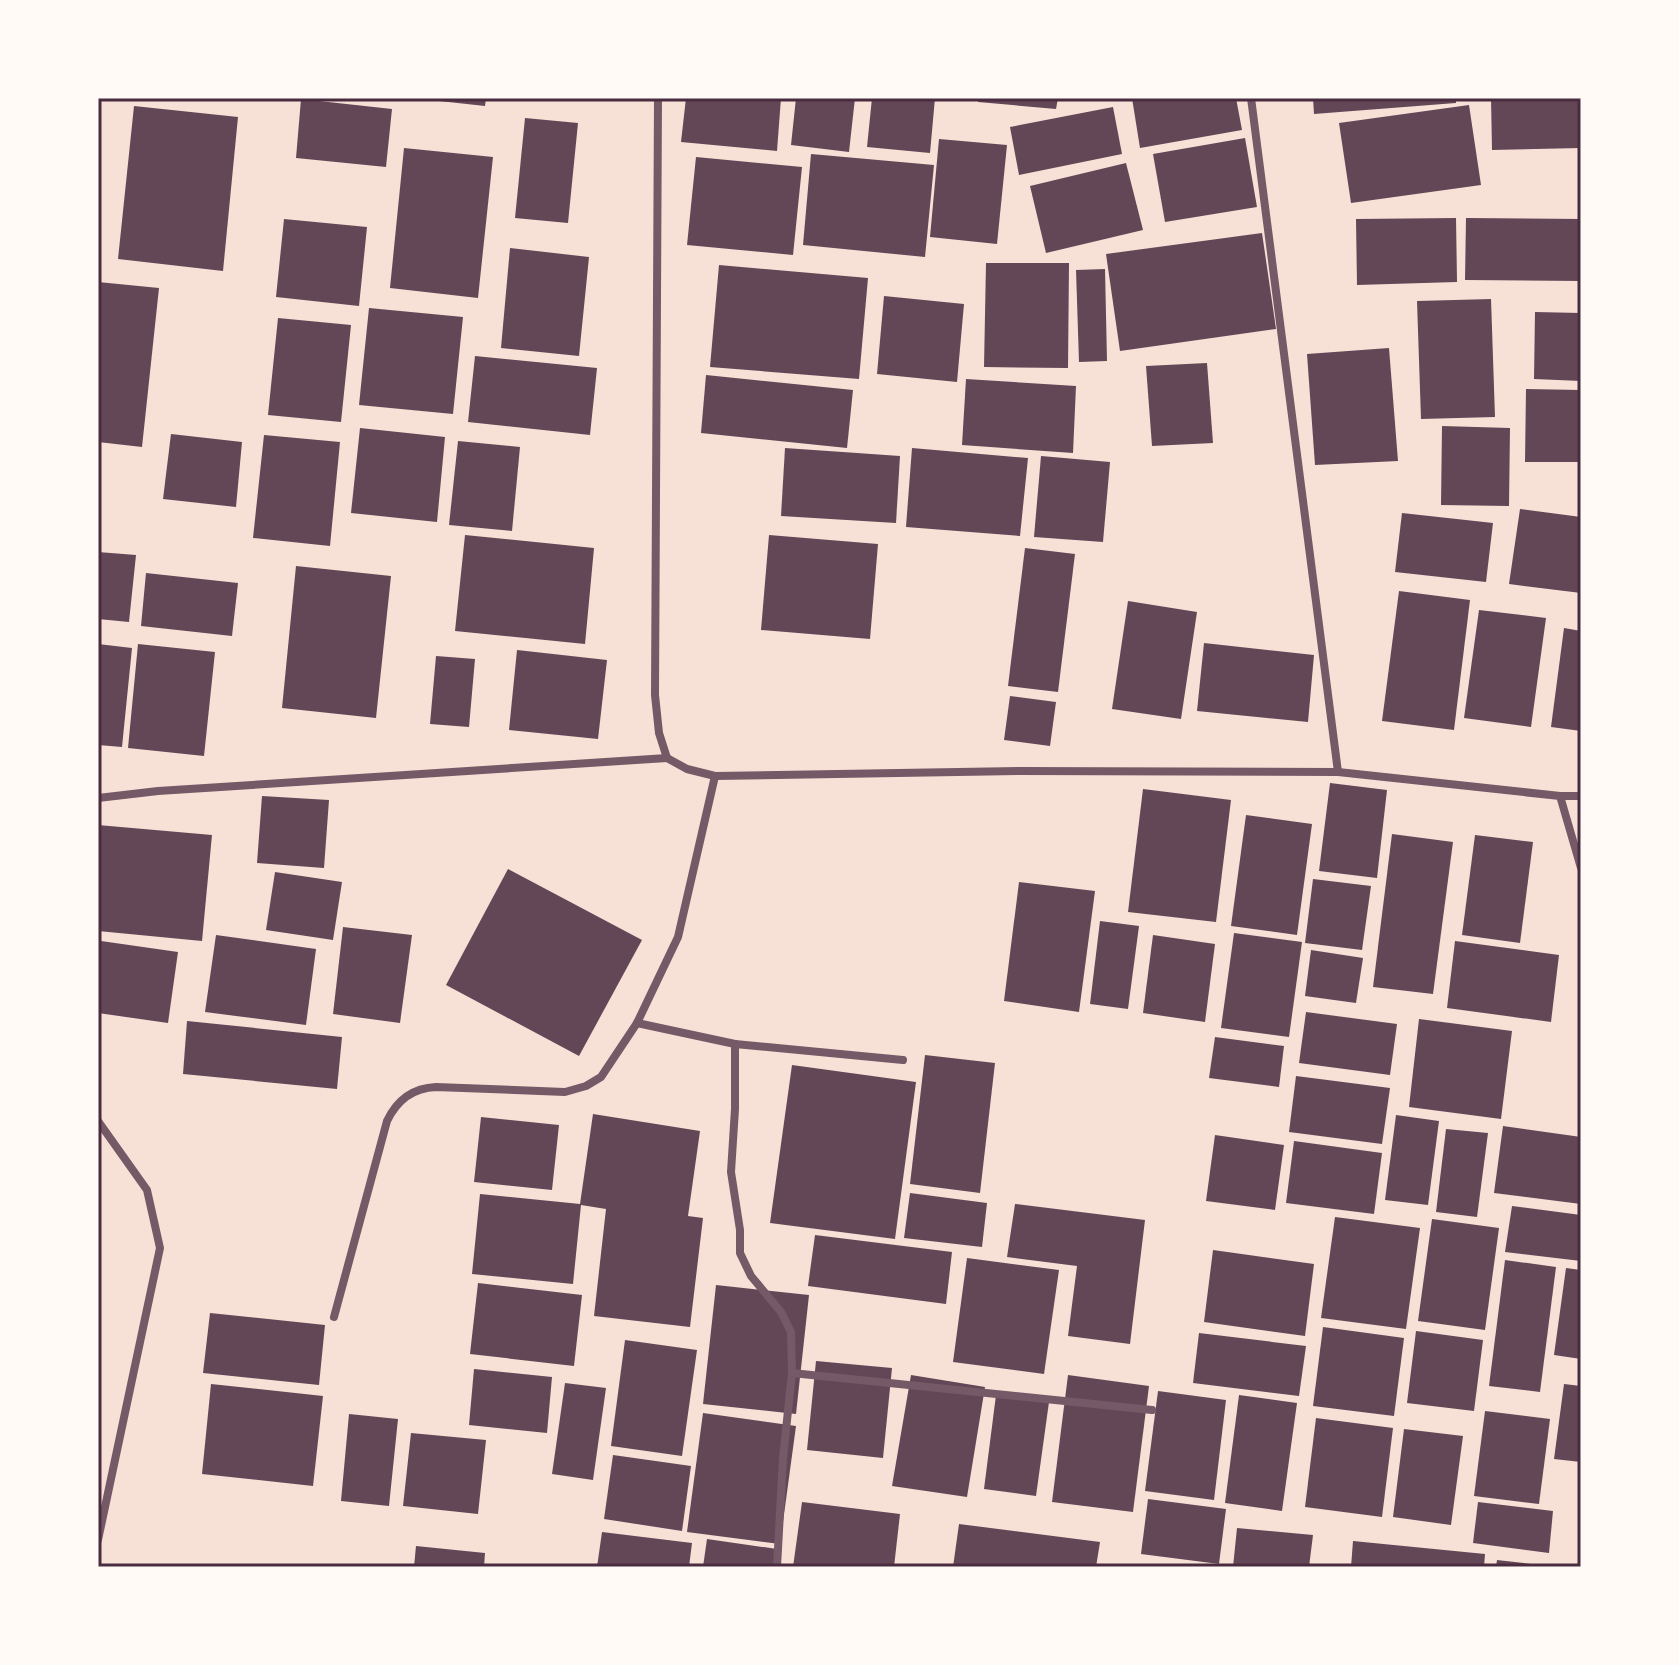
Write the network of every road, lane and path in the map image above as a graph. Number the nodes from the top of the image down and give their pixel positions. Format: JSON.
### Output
{"nodes":[{"id":1,"x":658,"y":98,"type":"edge"},
{"id":2,"x":1251,"y":98,"type":"edge"},
{"id":3,"x":667,"y":758,"type":"junction"},
{"id":4,"x":1338,"y":772,"type":"junction"},
{"id":5,"x":715,"y":776,"type":"junction"},
{"id":6,"x":1560,"y":796,"type":"junction"},
{"id":7,"x":1581,"y":796,"type":"edge"},
{"id":8,"x":98,"y":798,"type":"edge"},
{"id":9,"x":1581,"y":868,"type":"edge"},
{"id":10,"x":637,"y":1023,"type":"junction"},
{"id":11,"x":735,"y":1044,"type":"junction"},
{"id":12,"x":903,"y":1060,"type":"dead end"},
{"id":13,"x":98,"y":1121,"type":"edge"},
{"id":14,"x":334,"y":1317,"type":"dead end"},
{"id":15,"x":792,"y":1373,"type":"junction"},
{"id":16,"x":1152,"y":1410,"type":"dead end"},
{"id":17,"x":98,"y":1540,"type":"edge"},
{"id":18,"x":777,"y":1567,"type":"edge"}],
"edges":[{"from":1,"to":3,"type":"street"},
{"from":2,"to":4,"type":"street"},
{"from":3,"to":5,"type":"street"},
{"from":3,"to":8,"type":"street"},
{"from":4,"to":5,"type":"street"},
{"from":4,"to":6,"type":"street"},
{"from":5,"to":10,"type":"street"},
{"from":6,"to":7,"type":"street"},
{"from":6,"to":9,"type":"street"},
{"from":10,"to":11,"type":"street"},
{"from":10,"to":14,"type":"street"},
{"from":11,"to":12,"type":"street"},
{"from":11,"to":15,"type":"street"},
{"from":13,"to":17,"type":"street"},
{"from":15,"to":16,"type":"street"},
{"from":15,"to":18,"type":"street"}]}
